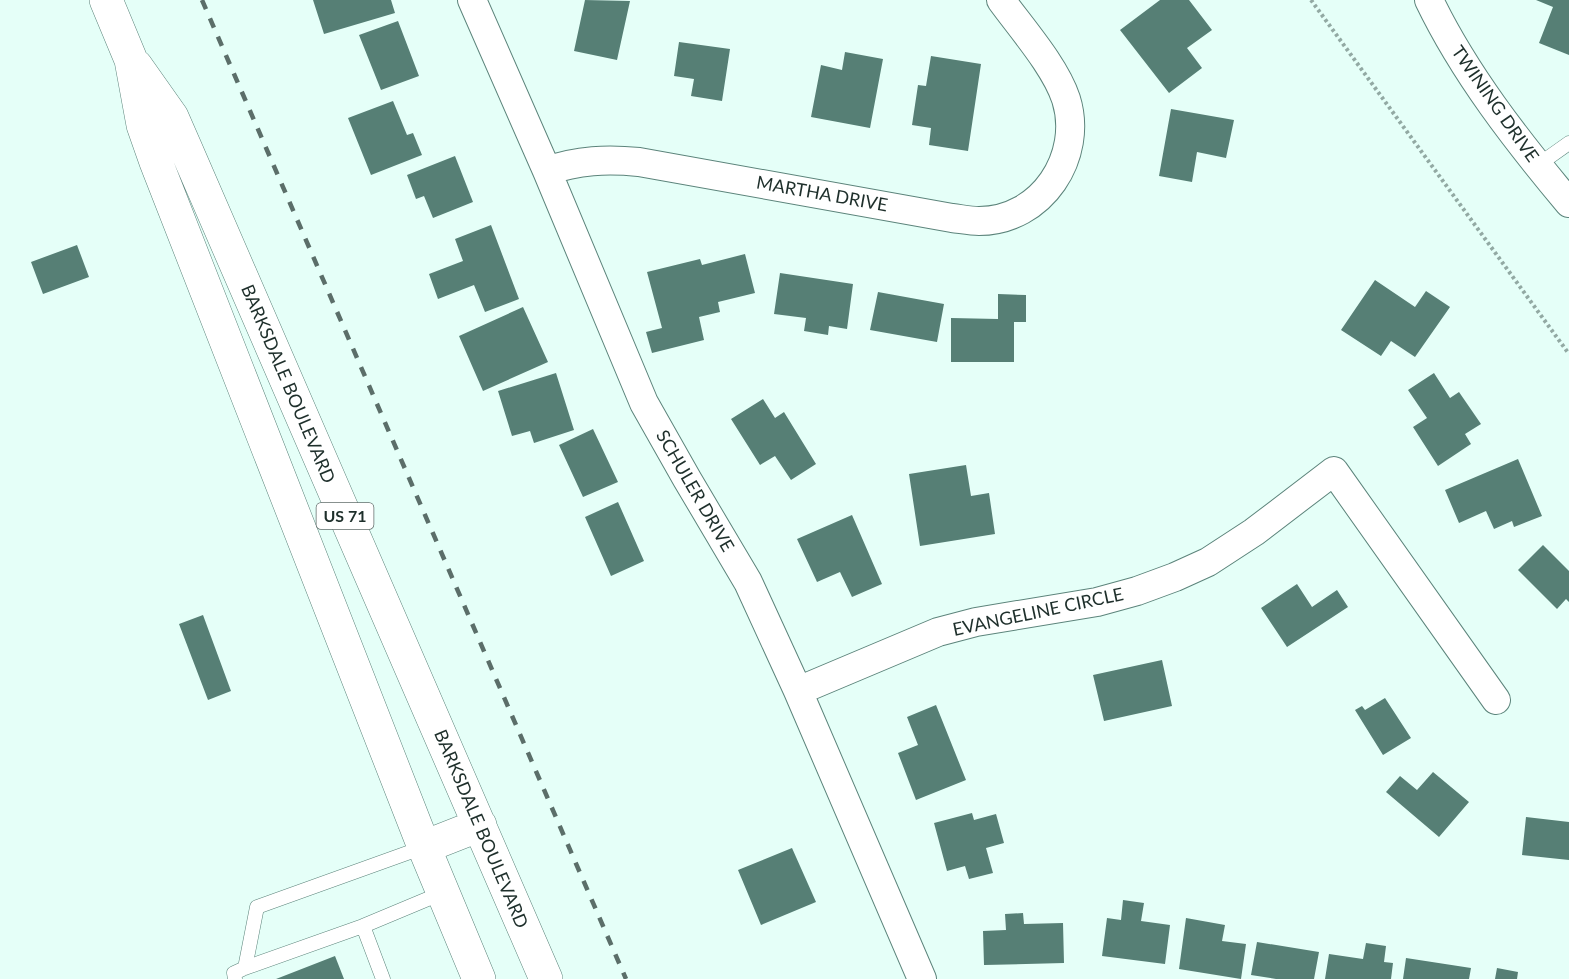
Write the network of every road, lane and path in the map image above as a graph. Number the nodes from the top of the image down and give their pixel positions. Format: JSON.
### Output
{"nodes":[{"id":1,"x":106,"y":0,"type":"edge"},
{"id":2,"x":472,"y":0,"type":"edge"},
{"id":3,"x":1001,"y":0,"type":"edge"},
{"id":4,"x":1311,"y":0,"type":"edge"},
{"id":5,"x":1429,"y":0,"type":"edge"},
{"id":6,"x":131,"y":60,"type":"junction"},
{"id":7,"x":1569,"y":143,"type":"edge"},
{"id":8,"x":1538,"y":165,"type":"junction"},
{"id":9,"x":547,"y":171,"type":"junction"},
{"id":10,"x":1569,"y":203,"type":"edge"},
{"id":11,"x":1569,"y":354,"type":"edge"},
{"id":12,"x":327,"y":475,"type":"junction"},
{"id":13,"x":286,"y":491,"type":"junction"},
{"id":14,"x":798,"y":692,"type":"junction"},
{"id":15,"x":1496,"y":700,"type":"dead end"},
{"id":16,"x":480,"y":825,"type":"junction"},
{"id":17,"x":424,"y":847,"type":"junction"},
{"id":18,"x":443,"y":892,"type":"junction"},
{"id":19,"x":363,"y":926,"type":"junction"},
{"id":20,"x":245,"y":969,"type":"junction"},
{"id":21,"x":235,"y":979,"type":"edge"},
{"id":22,"x":383,"y":979,"type":"edge"},
{"id":23,"x":479,"y":979,"type":"edge"},
{"id":24,"x":546,"y":979,"type":"edge"},
{"id":25,"x":922,"y":979,"type":"edge"}],
"edges":[{"from":1,"to":6,"type":"main road","name":"BARKSDALE BOULEVARD","number":"US 71"},
{"from":2,"to":9,"type":"street","name":"SCHULER DRIVE"},
{"from":3,"to":9,"type":"street","name":"MARTHA DRIVE"},
{"from":4,"to":11,"type":"path"},
{"from":5,"to":8,"type":"street","name":"TWINING DRIVE"},
{"from":6,"to":12,"type":"main road","name":"BARKSDALE BOULEVARD","number":"US 71"},
{"from":6,"to":13,"type":"main road","name":"BARKSDALE BOULEVARD","number":"US 71"},
{"from":7,"to":8,"type":"lane"},
{"from":8,"to":10,"type":"street","name":"TWINING DRIVE"},
{"from":9,"to":14,"type":"street","name":"SCHULER DRIVE"},
{"from":12,"to":13,"type":"main road"},
{"from":12,"to":16,"type":"main road","name":"BARKSDALE BOULEVARD","number":"US 71"},
{"from":13,"to":17,"type":"main road","name":"BARKSDALE BOULEVARD","number":"US 71"},
{"from":14,"to":15,"type":"street","name":"EVANGELINE CIRCLE"},
{"from":14,"to":25,"type":"street","name":"SCHULER DRIVE"},
{"from":16,"to":17,"type":"main road"},
{"from":16,"to":24,"type":"main road","name":"BARKSDALE BOULEVARD","number":"US 71"},
{"from":17,"to":18,"type":"main road","name":"BARKSDALE BOULEVARD","number":"US 71"},
{"from":17,"to":20,"type":"lane"},
{"from":18,"to":19,"type":"lane"},
{"from":18,"to":23,"type":"main road","name":"BARKSDALE BOULEVARD","number":"US 71"},
{"from":19,"to":20,"type":"lane"},
{"from":19,"to":22,"type":"lane"},
{"from":20,"to":21,"type":"lane"}]}
